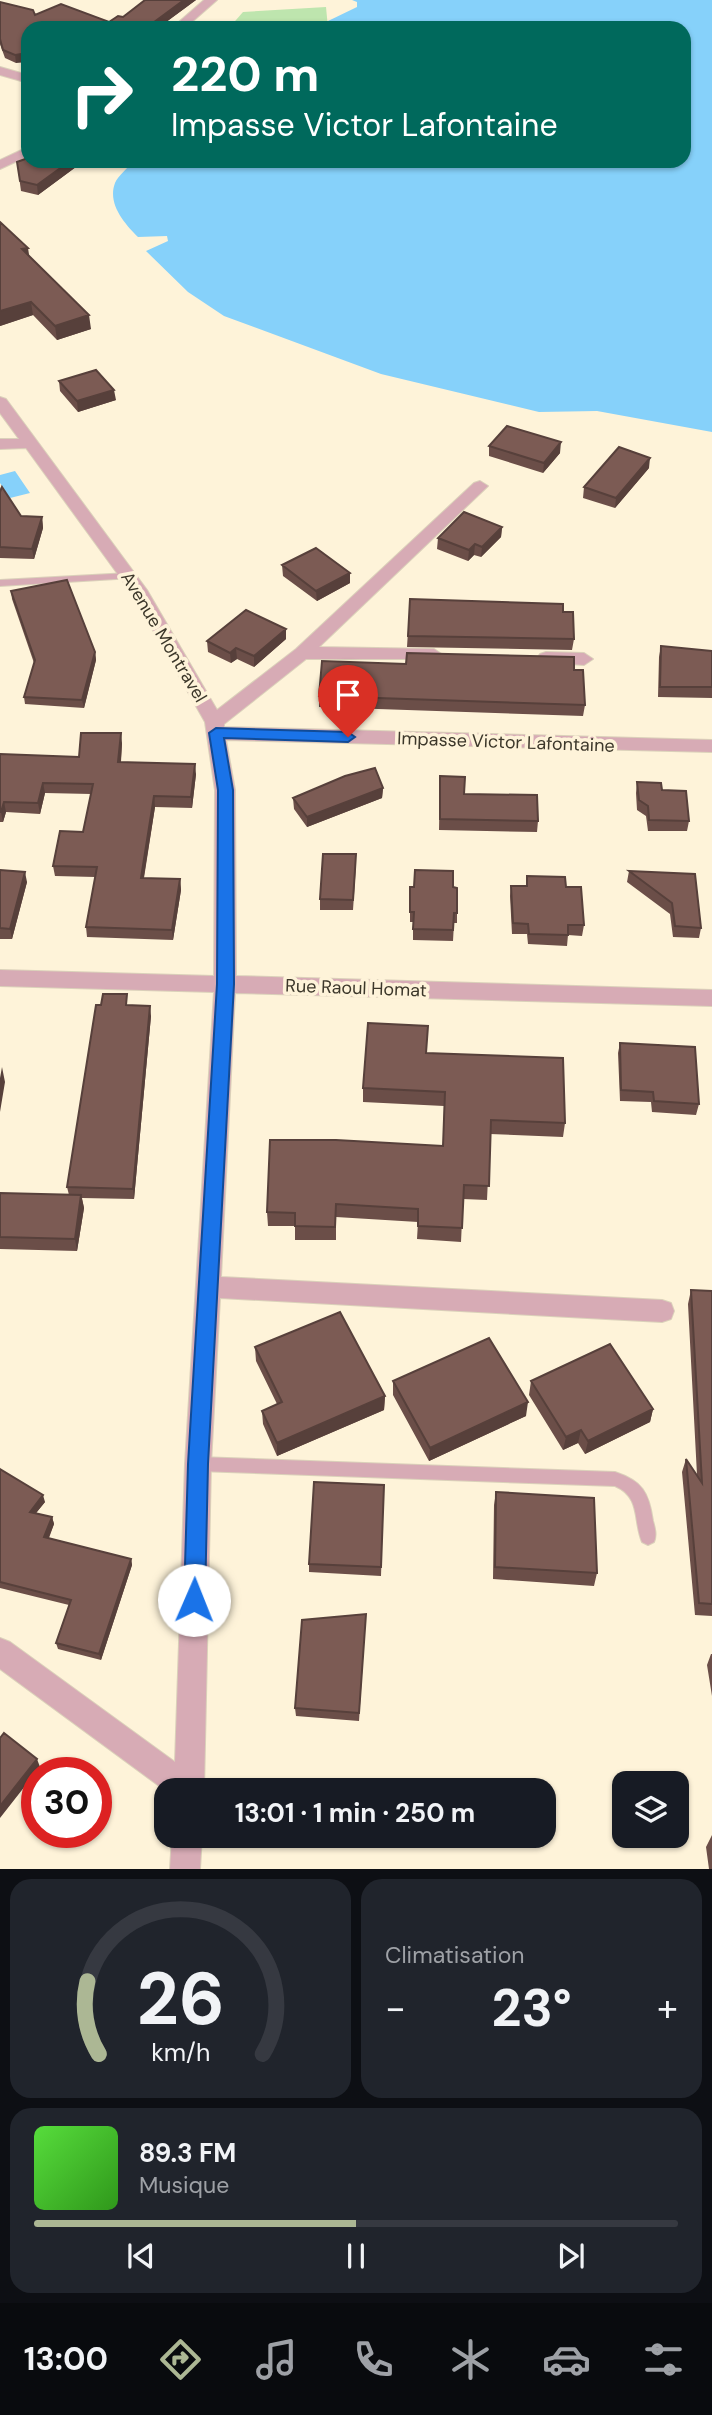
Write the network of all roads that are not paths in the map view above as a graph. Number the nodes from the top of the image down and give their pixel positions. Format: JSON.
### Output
{"nodes":[{"id":1,"x":211,"y":0,"type":"edge"},
{"id":2,"x":186,"y":21,"type":"edge"},
{"id":3,"x":0,"y":72,"type":"edge"},
{"id":4,"x":21,"y":77,"type":"edge"},
{"id":5,"x":21,"y":154,"type":"edge"},
{"id":6,"x":0,"y":165,"type":"edge"},
{"id":7,"x":0,"y":402,"type":"edge"},
{"id":8,"x":29,"y":443,"type":"junction"},
{"id":9,"x":0,"y":444,"type":"edge"},
{"id":10,"x":480,"y":486,"type":"dead end"},
{"id":11,"x":129,"y":576,"type":"junction"},
{"id":12,"x":0,"y":583,"type":"edge"},
{"id":13,"x":302,"y":653,"type":"junction"},
{"id":14,"x":451,"y":655,"type":"edge"},
{"id":15,"x":531,"y":657,"type":"edge"},
{"id":16,"x":584,"y":659,"type":"dead end"},
{"id":17,"x":215,"y":728,"type":"junction"},
{"id":18,"x":712,"y":746,"type":"edge"},
{"id":19,"x":0,"y":978,"type":"edge"},
{"id":20,"x":225,"y":984,"type":"junction"},
{"id":21,"x":712,"y":998,"type":"edge"},
{"id":22,"x":208,"y":1287,"type":"junction"},
{"id":23,"x":662,"y":1311,"type":"dead end"},
{"id":24,"x":198,"y":1464,"type":"junction"},
{"id":25,"x":648,"y":1537,"type":"dead end"},
{"id":26,"x":0,"y":1652,"type":"edge"},
{"id":27,"x":173,"y":1778,"type":"edge"},
{"id":28,"x":189,"y":1778,"type":"edge"},
{"id":29,"x":186,"y":1848,"type":"edge"},
{"id":30,"x":185,"y":1869,"type":"edge"}],
"edges":[{"from":1,"to":2,"type":"street"},
{"from":3,"to":4,"type":"street"},
{"from":5,"to":6,"type":"street"},
{"from":7,"to":8,"type":"street","name":"Avenue Montravel"},
{"from":8,"to":9,"type":"street"},
{"from":8,"to":11,"type":"street","name":"Avenue Montravel"},
{"from":10,"to":13,"type":"street"},
{"from":11,"to":12,"type":"lane"},
{"from":11,"to":17,"type":"street","name":"Avenue Montravel"},
{"from":13,"to":14,"type":"street"},
{"from":13,"to":17,"type":"street"},
{"from":15,"to":16,"type":"street"},
{"from":17,"to":18,"type":"street","name":"Impasse Victor Lafontaine"},
{"from":17,"to":20,"type":"street","name":"Avenue Montravel"},
{"from":19,"to":20,"type":"street","name":"Rue Raoul Homat"},
{"from":20,"to":21,"type":"street","name":"Rue Raoul Homat"},
{"from":20,"to":22,"type":"street","name":"Avenue Montravel"},
{"from":22,"to":23,"type":"street"},
{"from":22,"to":24,"type":"street","name":"Avenue Montravel"},
{"from":24,"to":25,"type":"lane"},
{"from":24,"to":28,"type":"street","name":"Avenue Montravel"},
{"from":26,"to":27,"type":"street"},
{"from":29,"to":30,"type":"street"}]}
